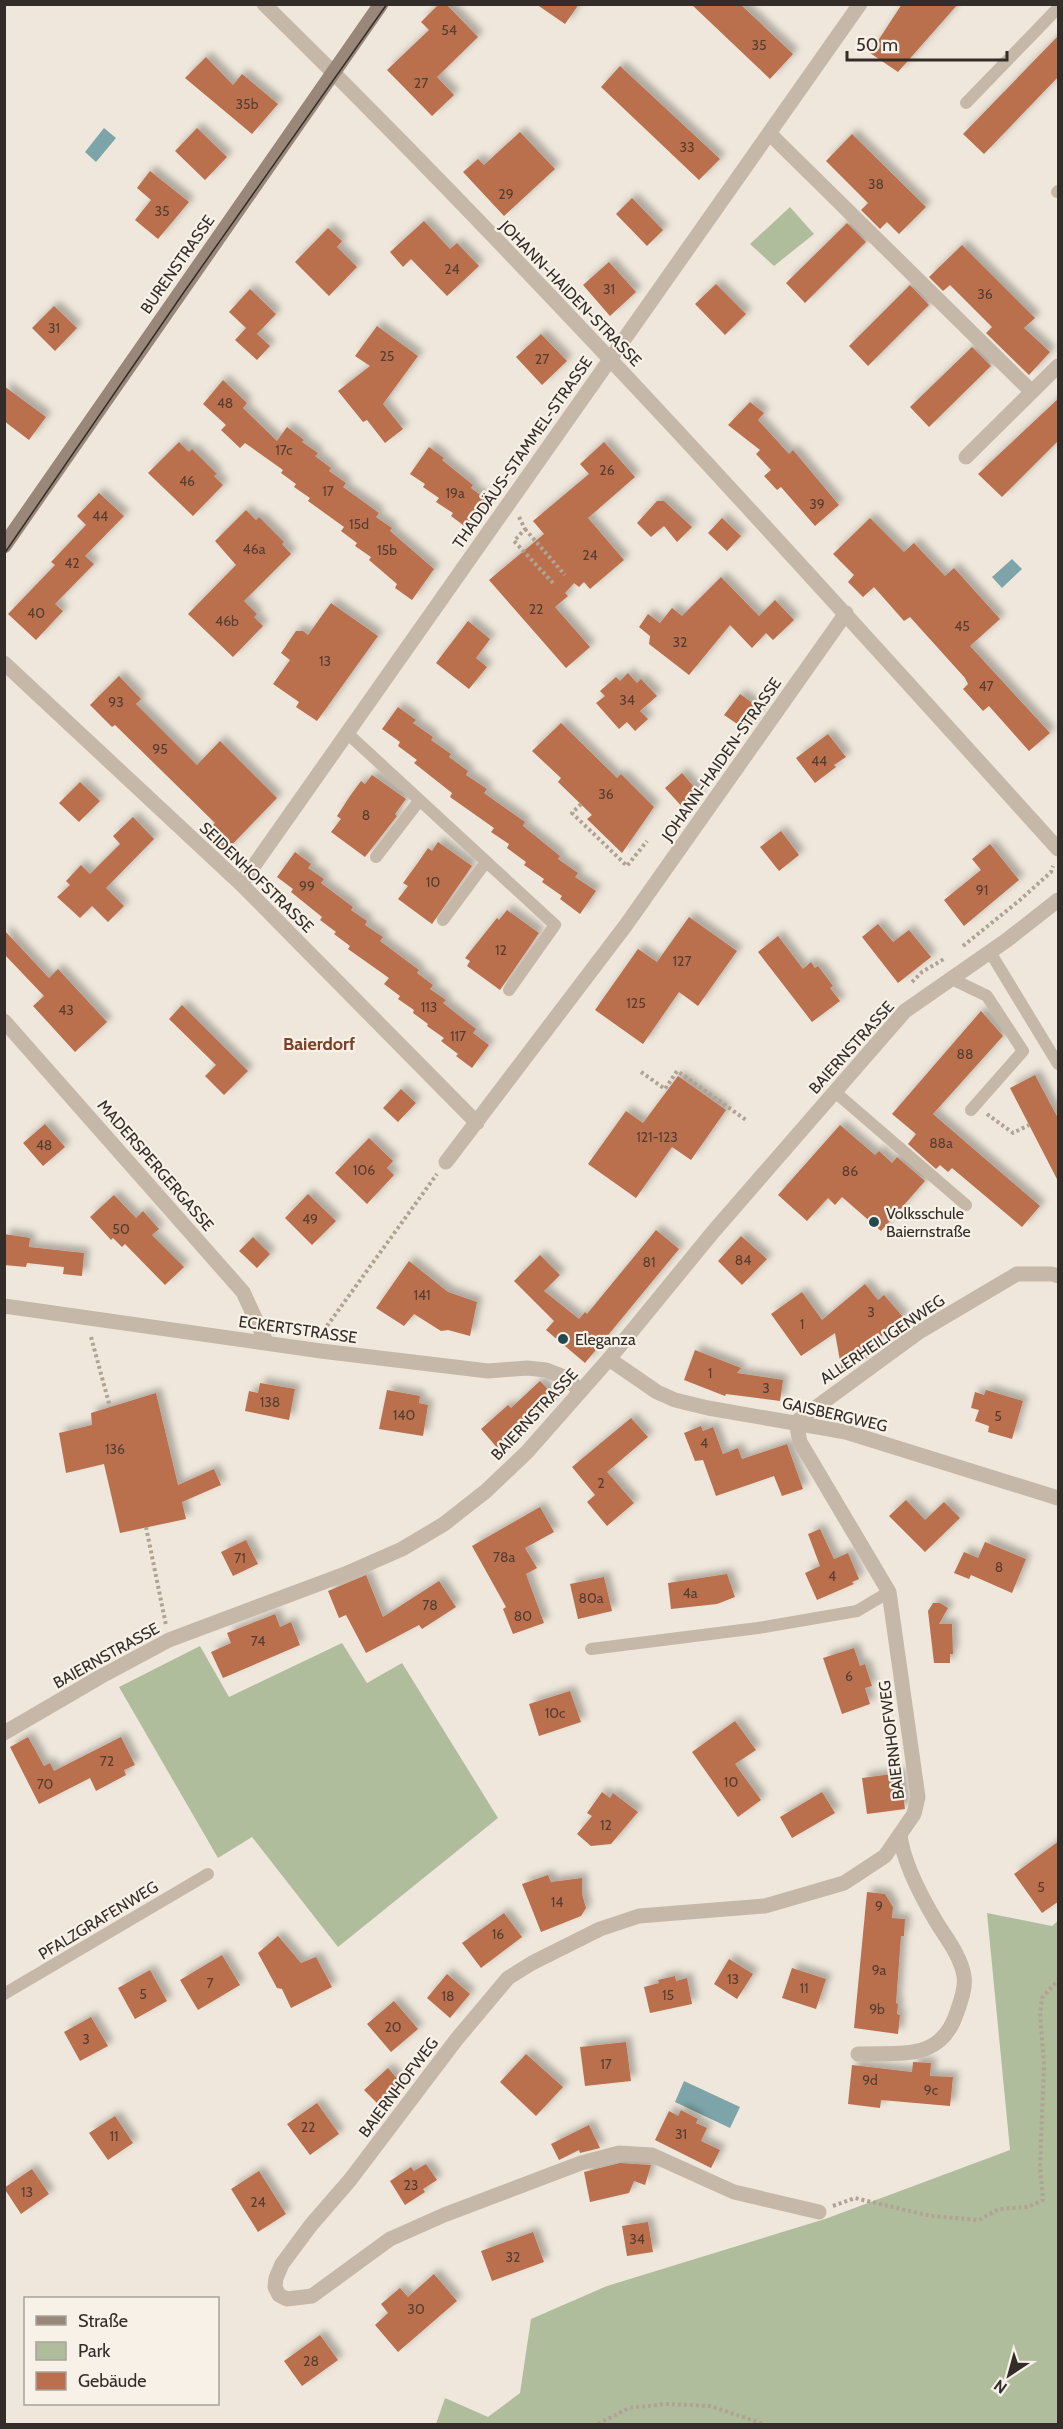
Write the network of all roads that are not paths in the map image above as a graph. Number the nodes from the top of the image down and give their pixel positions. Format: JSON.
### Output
{"nodes":[{"id":1,"x":264,"y":4,"type":"edge"},
{"id":2,"x":381,"y":4,"type":"edge"},
{"id":3,"x":860,"y":4,"type":"edge"},
{"id":4,"x":1059,"y":8,"type":"edge"},
{"id":5,"x":334,"y":73,"type":"junction"},
{"id":6,"x":966,"y":103,"type":"dead end"},
{"id":7,"x":770,"y":134,"type":"junction"},
{"id":8,"x":610,"y":358,"type":"junction"},
{"id":9,"x":1059,"y":366,"type":"edge"},
{"id":10,"x":1031,"y":391,"type":"junction"},
{"id":11,"x":966,"y":457,"type":"dead end"},
{"id":12,"x":4,"y":546,"type":"edge"},
{"id":13,"x":846,"y":613,"type":"junction"},
{"id":14,"x":4,"y":663,"type":"edge"},
{"id":15,"x":347,"y":733,"type":"junction"},
{"id":16,"x":419,"y":801,"type":"junction"},
{"id":17,"x":1059,"y":849,"type":"edge"},
{"id":18,"x":376,"y":857,"type":"dead end"},
{"id":19,"x":486,"y":862,"type":"junction"},
{"id":20,"x":241,"y":884,"type":"junction"},
{"id":21,"x":1059,"y":900,"type":"edge"},
{"id":22,"x":443,"y":920,"type":"dead end"},
{"id":23,"x":990,"y":952,"type":"junction"},
{"id":24,"x":952,"y":979,"type":"junction"},
{"id":25,"x":509,"y":990,"type":"dead end"},
{"id":26,"x":4,"y":1021,"type":"edge"},
{"id":27,"x":1059,"y":1064,"type":"edge"},
{"id":28,"x":834,"y":1092,"type":"junction"},
{"id":29,"x":973,"y":1108,"type":"road end"},
{"id":30,"x":477,"y":1124,"type":"junction"},
{"id":31,"x":446,"y":1162,"type":"road end"},
{"id":32,"x":966,"y":1205,"type":"dead end"},
{"id":33,"x":1059,"y":1276,"type":"edge"},
{"id":34,"x":4,"y":1306,"type":"edge"},
{"id":35,"x":266,"y":1342,"type":"junction"},
{"id":36,"x":609,"y":1359,"type":"junction"},
{"id":37,"x":580,"y":1391,"type":"junction"},
{"id":38,"x":796,"y":1422,"type":"junction"},
{"id":39,"x":1059,"y":1498,"type":"edge"},
{"id":40,"x":889,"y":1593,"type":"junction"},
{"id":41,"x":591,"y":1649,"type":"dead end"},
{"id":42,"x":4,"y":1733,"type":"edge"},
{"id":43,"x":900,"y":1834,"type":"junction"},
{"id":44,"x":208,"y":1874,"type":"dead end"},
{"id":45,"x":4,"y":1994,"type":"edge"},
{"id":46,"x":858,"y":2054,"type":"dead end"},
{"id":47,"x":819,"y":2212,"type":"road end"}],
"edges":[{"from":1,"to":5,"type":"street","name":"JOHANN-HAIDEN-STRASSE"},
{"from":2,"to":5,"type":"street","name":"BURENSTRASSE"},
{"from":3,"to":7,"type":"street","name":"THADDÄUS-STAMMEL-STRASSE"},
{"from":4,"to":6,"type":"lane"},
{"from":5,"to":8,"type":"street","name":"JOHANN-HAIDEN-STRASSE"},
{"from":5,"to":12,"type":"street","name":"BURENSTRASSE"},
{"from":7,"to":8,"type":"street","name":"THADDÄUS-STAMMEL-STRASSE"},
{"from":7,"to":10,"type":"street"},
{"from":8,"to":13,"type":"street","name":"JOHANN-HAIDEN-STRASSE"},
{"from":8,"to":15,"type":"street","name":"THADDÄUS-STAMMEL-STRASSE"},
{"from":9,"to":10,"type":"street"},
{"from":10,"to":11,"type":"street"},
{"from":13,"to":17,"type":"street","name":"JOHANN-HAIDEN-STRASSE"},
{"from":13,"to":30,"type":"street","name":"JOHANN-HAIDEN-STRASSE"},
{"from":14,"to":20,"type":"street","name":"SEIDENHOFSTRASSE"},
{"from":15,"to":16,"type":"lane"},
{"from":15,"to":20,"type":"street","name":"THADDÄUS-STAMMEL-STRASSE"},
{"from":16,"to":18,"type":"lane"},
{"from":16,"to":19,"type":"lane"},
{"from":19,"to":22,"type":"lane"},
{"from":19,"to":25,"type":"lane"},
{"from":20,"to":30,"type":"street","name":"SEIDENHOFSTRASSE"},
{"from":21,"to":23,"type":"street","name":"BAIERNSTRASSE"},
{"from":23,"to":24,"type":"street","name":"BAIERNSTRASSE"},
{"from":23,"to":27,"type":"lane"},
{"from":24,"to":28,"type":"street","name":"BAIERNSTRASSE"},
{"from":24,"to":29,"type":"lane"},
{"from":26,"to":35,"type":"street","name":"MADERSPERGERGASSE"},
{"from":28,"to":32,"type":"lane"},
{"from":28,"to":36,"type":"street","name":"BAIERNSTRASSE"},
{"from":30,"to":31,"type":"street"},
{"from":33,"to":38,"type":"street","name":"ALLERHEILIGENWEG"},
{"from":34,"to":35,"type":"street","name":"ECKERTSTRASSE"},
{"from":35,"to":37,"type":"street","name":"ECKERTSTRASSE"},
{"from":36,"to":37,"type":"street","name":"BAIERNSTRASSE"},
{"from":36,"to":38,"type":"street","name":"GAISBERGWEG"},
{"from":37,"to":42,"type":"street","name":"BAIERNSTRASSE"},
{"from":38,"to":39,"type":"street","name":"GAISBERGWEG"},
{"from":38,"to":40,"type":"street","name":"BAIERNHOFWEG"},
{"from":40,"to":41,"type":"lane"},
{"from":40,"to":43,"type":"street","name":"BAIERNHOFWEG"},
{"from":43,"to":46,"type":"street"},
{"from":43,"to":47,"type":"street","name":"BAIERNHOFWEG"},
{"from":44,"to":45,"type":"lane","name":"PFALZGRAFENWEG"}]}
